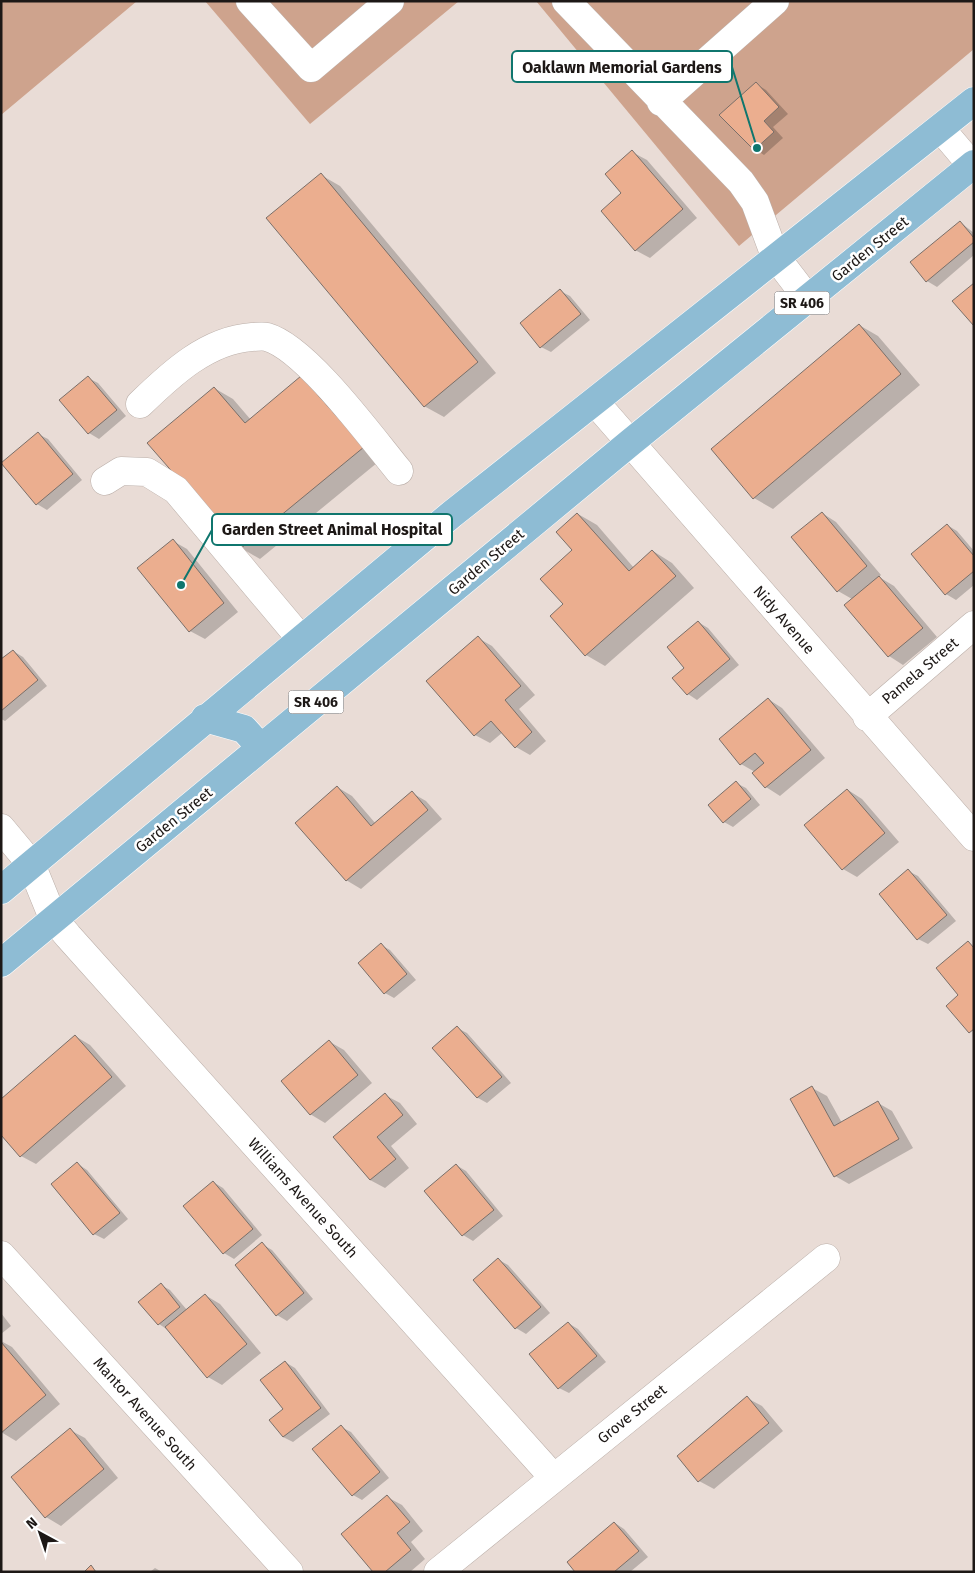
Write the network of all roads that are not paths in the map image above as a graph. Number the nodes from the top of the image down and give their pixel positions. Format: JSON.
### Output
{"nodes":[{"id":1,"x":250,"y":1,"type":"edge"},
{"id":2,"x":390,"y":1,"type":"edge"},
{"id":3,"x":566,"y":1,"type":"edge"},
{"id":4,"x":775,"y":1,"type":"edge"},
{"id":5,"x":974,"y":100,"type":"edge"},
{"id":6,"x":661,"y":102,"type":"junction"},
{"id":7,"x":941,"y":129,"type":"junction"},
{"id":8,"x":973,"y":166,"type":"edge"},
{"id":9,"x":775,"y":256,"type":"junction"},
{"id":10,"x":808,"y":299,"type":"junction"},
{"id":11,"x":595,"y":402,"type":"junction"},
{"id":12,"x":140,"y":404,"type":"dead end"},
{"id":13,"x":631,"y":442,"type":"junction"},
{"id":14,"x":399,"y":471,"type":"dead end"},
{"id":15,"x":106,"y":482,"type":"dead end"},
{"id":16,"x":974,"y":626,"type":"edge"},
{"id":17,"x":301,"y":639,"type":"junction"},
{"id":18,"x":867,"y":717,"type":"junction"},
{"id":19,"x":205,"y":718,"type":"junction"},
{"id":20,"x":261,"y":748,"type":"junction"},
{"id":21,"x":1,"y":828,"type":"edge"},
{"id":22,"x":974,"y":837,"type":"edge"},
{"id":23,"x":31,"y":864,"type":"junction"},
{"id":24,"x":1,"y":890,"type":"edge"},
{"id":25,"x":53,"y":918,"type":"junction"},
{"id":26,"x":1,"y":963,"type":"edge"},
{"id":27,"x":1,"y":1255,"type":"edge"},
{"id":28,"x":826,"y":1258,"type":"dead end"},
{"id":29,"x":553,"y":1477,"type":"junction"},
{"id":30,"x":288,"y":1572,"type":"edge"},
{"id":31,"x":438,"y":1572,"type":"edge"}],
"edges":[{"from":1,"to":2,"type":"street"},
{"from":3,"to":6,"type":"street"},
{"from":4,"to":6,"type":"street"},
{"from":5,"to":7,"type":"main road"},
{"from":6,"to":9,"type":"street"},
{"from":7,"to":8,"type":"street"},
{"from":7,"to":9,"type":"main road"},
{"from":8,"to":10,"type":"main road","name":"Garden Street","number":"SR 406"},
{"from":9,"to":10,"type":"street"},
{"from":9,"to":11,"type":"main road"},
{"from":10,"to":13,"type":"main road","name":"Garden Street","number":"SR 406"},
{"from":11,"to":13,"type":"street","name":"Nidy Avenue"},
{"from":11,"to":17,"type":"main road"},
{"from":12,"to":14,"type":"street"},
{"from":13,"to":18,"type":"street","name":"Nidy Avenue"},
{"from":13,"to":20,"type":"main road","name":"Garden Street","number":"SR 406"},
{"from":15,"to":17,"type":"street"},
{"from":16,"to":18,"type":"street","name":"Pamela Street"},
{"from":17,"to":19,"type":"main road"},
{"from":18,"to":22,"type":"street","name":"Nidy Avenue"},
{"from":19,"to":20,"type":"main road"},
{"from":19,"to":23,"type":"main road"},
{"from":20,"to":25,"type":"main road","name":"Garden Street","number":"SR 406"},
{"from":21,"to":23,"type":"street","name":"Williams Avenue South"},
{"from":23,"to":24,"type":"main road"},
{"from":23,"to":25,"type":"street","name":"Williams Avenue South"},
{"from":25,"to":26,"type":"main road","name":"Garden Street","number":"SR 406"},
{"from":25,"to":29,"type":"street","name":"Williams Avenue South"},
{"from":27,"to":30,"type":"street","name":"Mantor Avenue South"},
{"from":28,"to":29,"type":"street","name":"Grove Street"},
{"from":29,"to":31,"type":"street","name":"Grove Street"}]}
